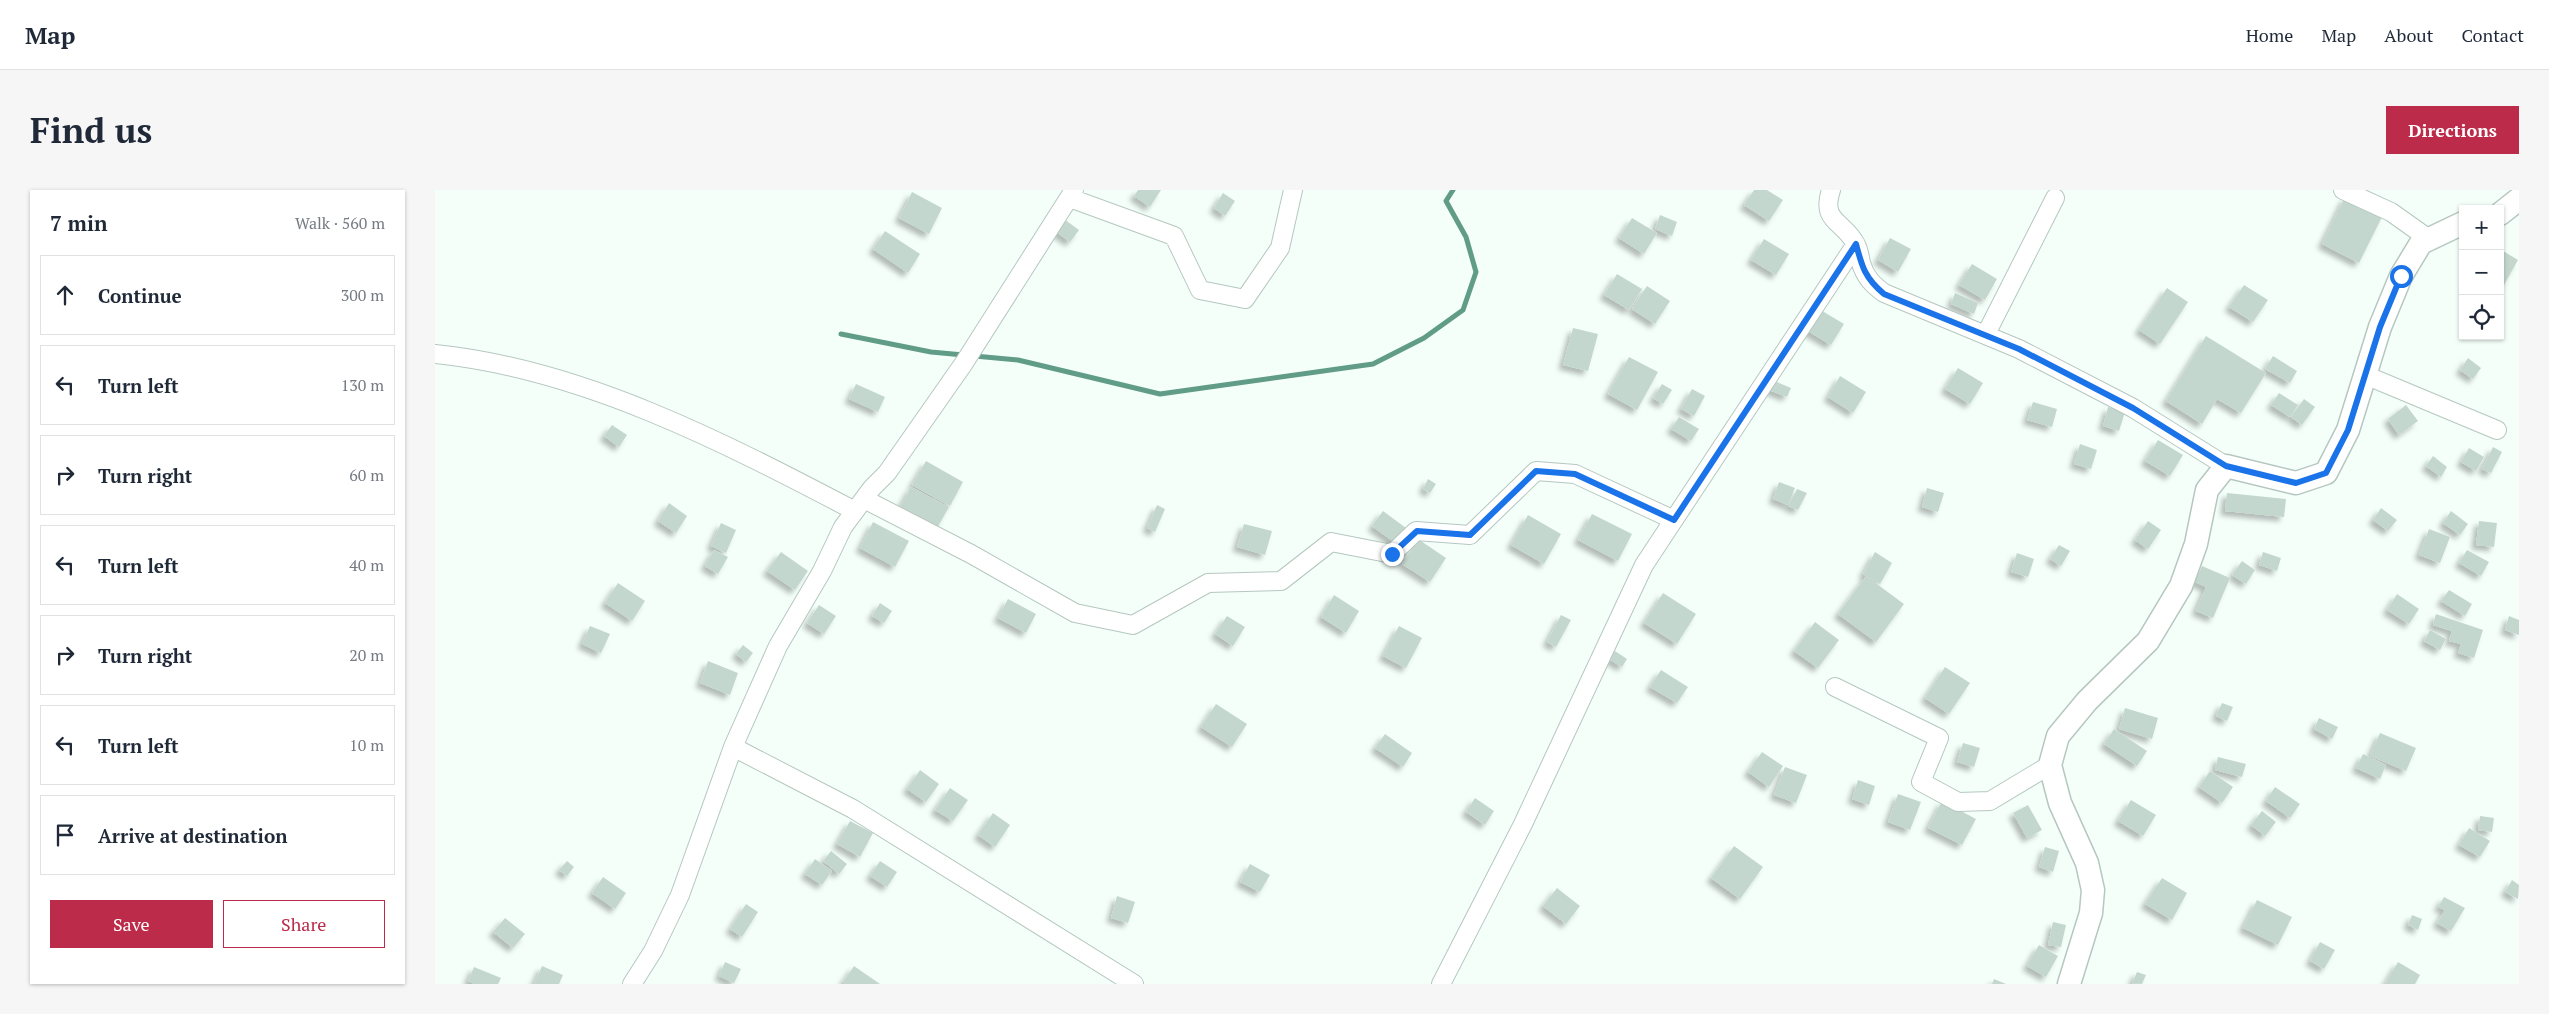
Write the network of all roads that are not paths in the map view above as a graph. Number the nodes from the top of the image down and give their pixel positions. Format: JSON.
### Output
{"nodes":[{"id":1,"x":1293,"y":190,"type":"edge"},
{"id":2,"x":1831,"y":190,"type":"edge"},
{"id":3,"x":2343,"y":190,"type":"edge"},
{"id":4,"x":1072,"y":194,"type":"edge"},
{"id":5,"x":2055,"y":198,"type":"dead end"},
{"id":6,"x":2519,"y":199,"type":"edge"},
{"id":7,"x":2504,"y":211,"type":"edge"},
{"id":8,"x":2459,"y":225,"type":"edge"},
{"id":9,"x":2429,"y":239,"type":"junction"},
{"id":10,"x":1856,"y":244,"type":"junction"},
{"id":11,"x":1986,"y":334,"type":"junction"},
{"id":12,"x":435,"y":354,"type":"edge"},
{"id":13,"x":2365,"y":375,"type":"junction"},
{"id":14,"x":2497,"y":430,"type":"dead end"},
{"id":15,"x":2226,"y":466,"type":"junction"},
{"id":16,"x":859,"y":505,"type":"junction"},
{"id":17,"x":1674,"y":520,"type":"junction"},
{"id":18,"x":1835,"y":687,"type":"dead end"},
{"id":19,"x":733,"y":747,"type":"junction"},
{"id":20,"x":2050,"y":765,"type":"junction"},
{"id":21,"x":632,"y":984,"type":"edge"},
{"id":22,"x":1134,"y":984,"type":"edge"},
{"id":23,"x":1441,"y":984,"type":"edge"},
{"id":24,"x":2069,"y":984,"type":"edge"}],
"edges":[{"from":1,"to":4,"type":"street"},
{"from":2,"to":10,"type":"street"},
{"from":3,"to":9,"type":"street"},
{"from":4,"to":16,"type":"street"},
{"from":5,"to":11,"type":"street"},
{"from":6,"to":7,"type":"street"},
{"from":8,"to":9,"type":"street"},
{"from":9,"to":13,"type":"street"},
{"from":10,"to":11,"type":"street"},
{"from":10,"to":17,"type":"street"},
{"from":11,"to":15,"type":"street"},
{"from":12,"to":16,"type":"street"},
{"from":13,"to":14,"type":"street"},
{"from":13,"to":15,"type":"street"},
{"from":15,"to":20,"type":"street"},
{"from":16,"to":17,"type":"street"},
{"from":16,"to":19,"type":"street"},
{"from":17,"to":23,"type":"street"},
{"from":18,"to":20,"type":"street"},
{"from":19,"to":21,"type":"street"},
{"from":19,"to":22,"type":"street"},
{"from":20,"to":24,"type":"street"}]}
